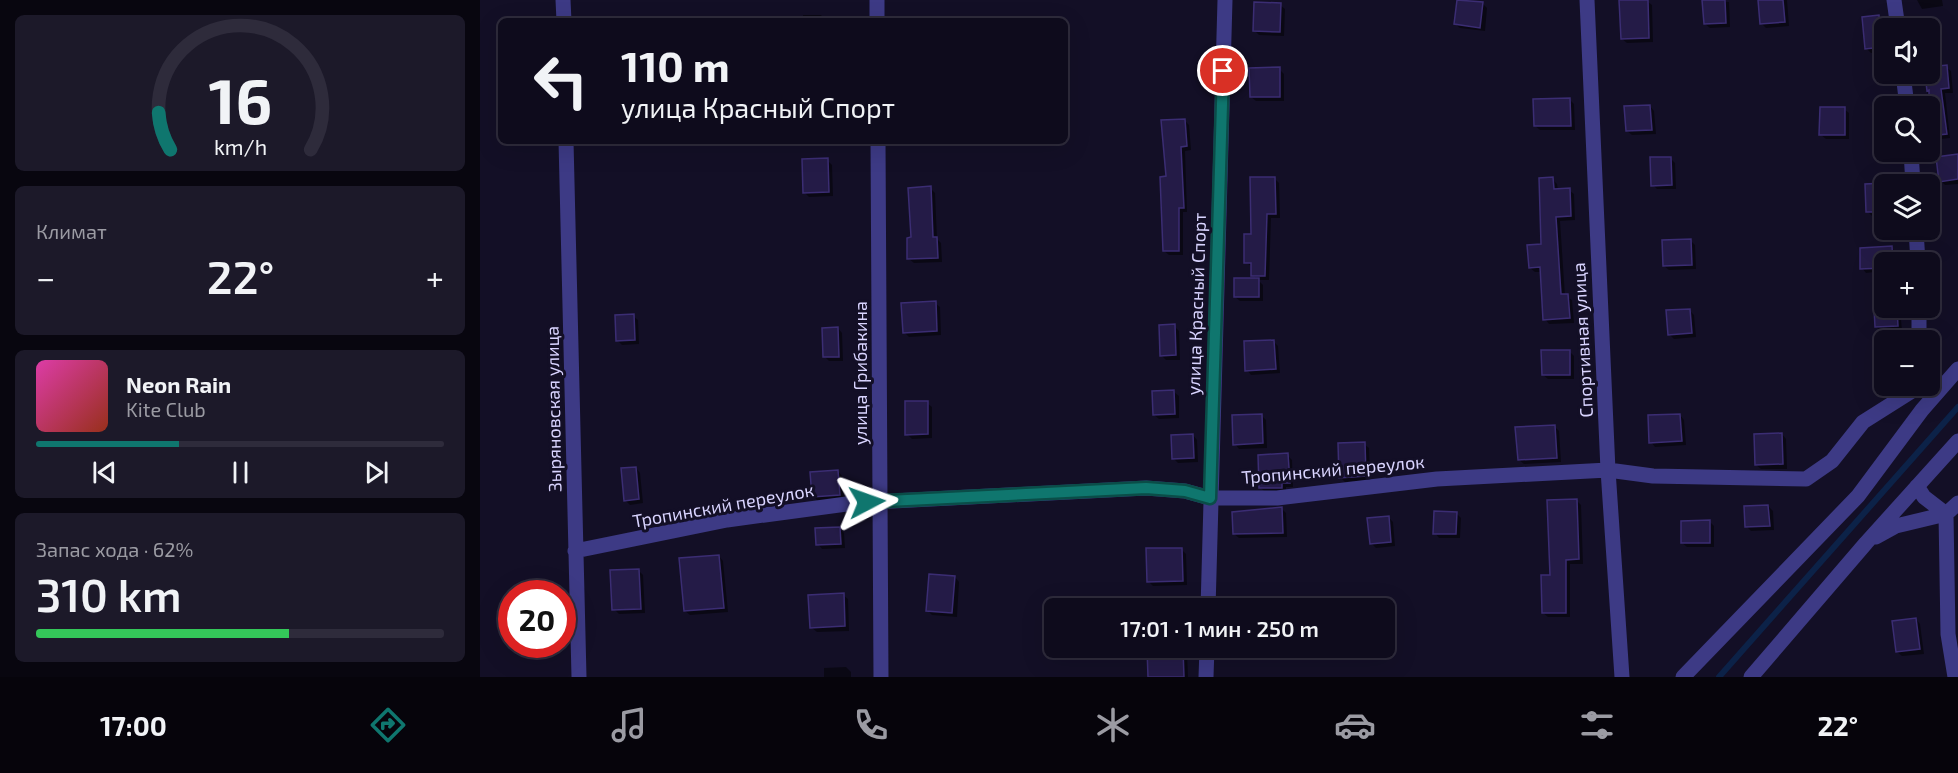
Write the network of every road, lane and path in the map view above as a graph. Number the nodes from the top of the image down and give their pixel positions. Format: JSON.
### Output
{"nodes":[{"id":1,"x":563,"y":0,"type":"edge"},
{"id":2,"x":877,"y":0,"type":"edge"},
{"id":3,"x":1225,"y":0,"type":"edge"},
{"id":4,"x":1587,"y":0,"type":"edge"},
{"id":5,"x":1894,"y":0,"type":"edge"},
{"id":6,"x":564,"y":18,"type":"edge"},
{"id":7,"x":877,"y":18,"type":"edge"},
{"id":8,"x":1897,"y":18,"type":"edge"},
{"id":9,"x":566,"y":144,"type":"edge"},
{"id":10,"x":878,"y":144,"type":"edge"},
{"id":11,"x":1958,"y":369,"type":"edge"},
{"id":12,"x":1904,"y":396,"type":"edge"},
{"id":13,"x":1921,"y":396,"type":"edge"},
{"id":14,"x":1922,"y":410,"type":"junction"},
{"id":15,"x":1958,"y":441,"type":"edge"},
{"id":16,"x":1608,"y":470,"type":"junction"},
{"id":17,"x":1917,"y":486,"type":"junction"},
{"id":18,"x":1210,"y":498,"type":"junction"},
{"id":19,"x":881,"y":501,"type":"junction"},
{"id":20,"x":1958,"y":503,"type":"edge"},
{"id":21,"x":1946,"y":514,"type":"junction"},
{"id":22,"x":1866,"y":543,"type":"junction"},
{"id":23,"x":575,"y":551,"type":"junction"},
{"id":24,"x":1208,"y":598,"type":"edge"},
{"id":25,"x":1207,"y":658,"type":"edge"},
{"id":26,"x":579,"y":677,"type":"edge"},
{"id":27,"x":881,"y":677,"type":"edge"},
{"id":28,"x":1206,"y":677,"type":"edge"},
{"id":29,"x":1622,"y":677,"type":"edge"},
{"id":30,"x":1683,"y":677,"type":"edge"},
{"id":31,"x":1751,"y":677,"type":"edge"},
{"id":32,"x":1955,"y":677,"type":"edge"}],
"edges":[{"from":1,"to":6,"type":"street"},
{"from":2,"to":7,"type":"street"},
{"from":3,"to":18,"type":"street","name":"улица Красный Спорт"},
{"from":4,"to":16,"type":"street","name":"Спортивная улица"},
{"from":5,"to":8,"type":"street"},
{"from":9,"to":23,"type":"street","name":"Зыряновская улица"},
{"from":10,"to":19,"type":"street","name":"улица Грибакина"},
{"from":11,"to":14,"type":"street"},
{"from":12,"to":16,"type":"street","name":"Тропинский переулок"},
{"from":13,"to":14,"type":"street"},
{"from":14,"to":30,"type":"street"},
{"from":15,"to":17,"type":"street"},
{"from":16,"to":18,"type":"street","name":"Тропинский переулок"},
{"from":16,"to":29,"type":"street","name":"Спортивная улица"},
{"from":17,"to":21,"type":"street"},
{"from":17,"to":22,"type":"street"},
{"from":18,"to":19,"type":"street","name":"Тропинский переулок"},
{"from":18,"to":24,"type":"street","name":"улица Красный Спорт"},
{"from":19,"to":23,"type":"street","name":"Тропинский переулок"},
{"from":19,"to":27,"type":"street","name":"улица Грибакина"},
{"from":20,"to":21,"type":"street"},
{"from":21,"to":22,"type":"street"},
{"from":21,"to":32,"type":"street"},
{"from":22,"to":31,"type":"street"},
{"from":23,"to":26,"type":"street","name":"Зыряновская улица"},
{"from":25,"to":28,"type":"street"}]}
